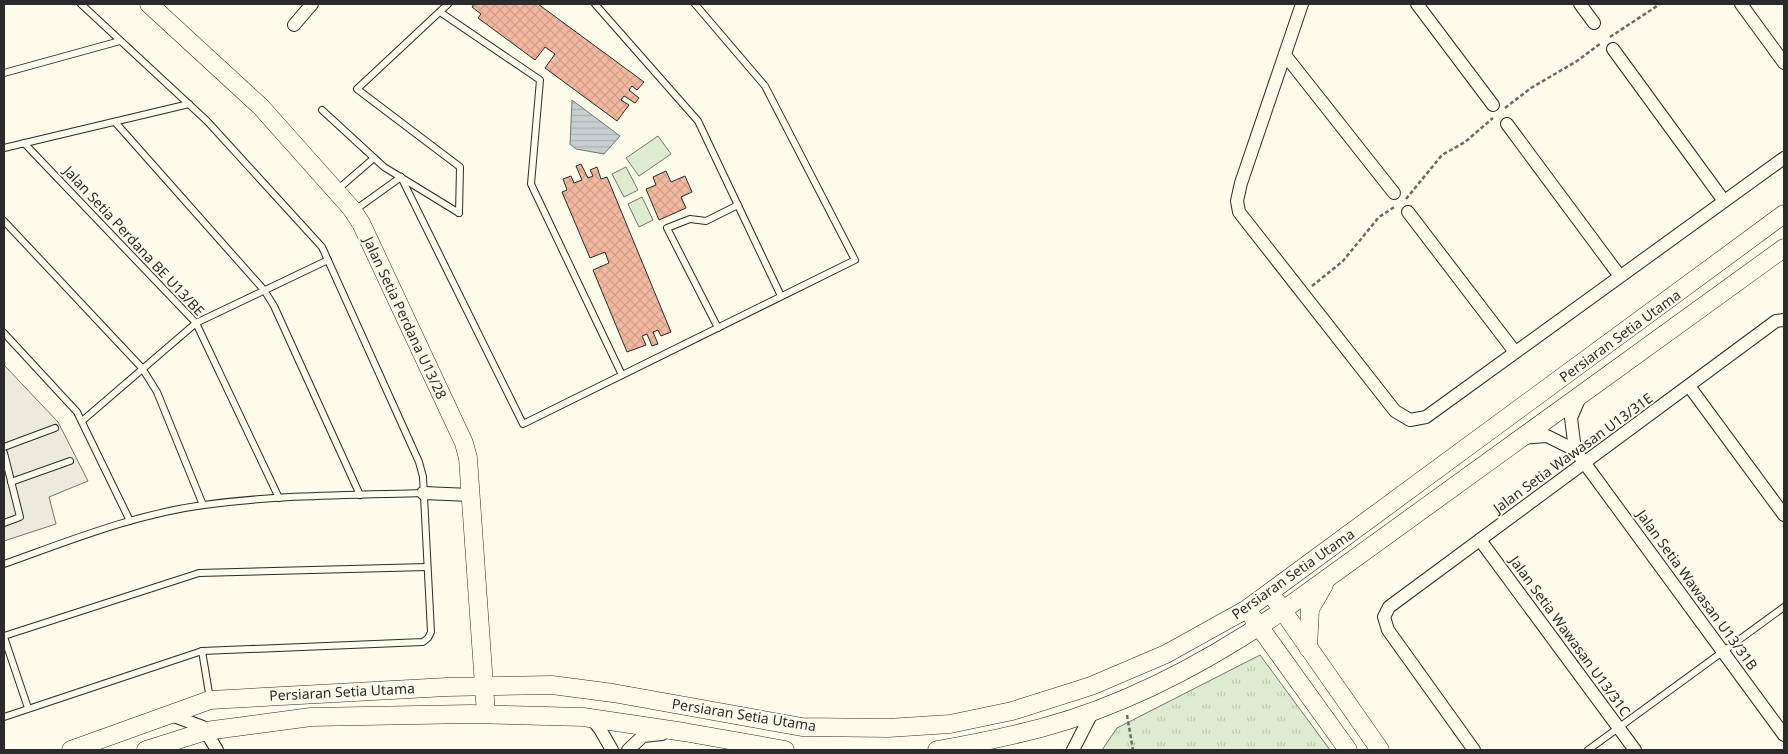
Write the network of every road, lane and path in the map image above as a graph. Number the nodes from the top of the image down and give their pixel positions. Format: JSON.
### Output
{"nodes":[{"id":1,"x":81,"y":4,"type":"edge"},
{"id":2,"x":149,"y":4,"type":"edge"},
{"id":3,"x":312,"y":4,"type":"edge"},
{"id":4,"x":448,"y":4,"type":"edge"},
{"id":5,"x":595,"y":4,"type":"edge"},
{"id":6,"x":695,"y":4,"type":"edge"},
{"id":7,"x":1302,"y":4,"type":"edge"},
{"id":8,"x":1417,"y":4,"type":"edge"},
{"id":9,"x":1580,"y":4,"type":"edge"},
{"id":10,"x":1660,"y":4,"type":"edge"},
{"id":11,"x":1741,"y":4,"type":"edge"},
{"id":12,"x":440,"y":12,"type":"junction"},
{"id":13,"x":1594,"y":23,"type":"dead end"},
{"id":14,"x":294,"y":24,"type":"dead end"},
{"id":15,"x":120,"y":41,"type":"junction"},
{"id":16,"x":1613,"y":49,"type":"dead end"},
{"id":17,"x":1284,"y":55,"type":"junction"},
{"id":18,"x":1784,"y":63,"type":"edge"},
{"id":19,"x":4,"y":73,"type":"edge"},
{"id":20,"x":189,"y":104,"type":"junction"},
{"id":21,"x":1493,"y":105,"type":"dead end"},
{"id":22,"x":322,"y":110,"type":"dead end"},
{"id":23,"x":115,"y":122,"type":"junction"},
{"id":24,"x":1507,"y":124,"type":"dead end"},
{"id":25,"x":24,"y":144,"type":"junction"},
{"id":26,"x":4,"y":148,"type":"edge"},
{"id":27,"x":374,"y":158,"type":"junction"},
{"id":28,"x":1784,"y":158,"type":"edge"},
{"id":29,"x":401,"y":178,"type":"junction"},
{"id":30,"x":336,"y":191,"type":"junction"},
{"id":31,"x":1394,"y":194,"type":"dead end"},
{"id":32,"x":1724,"y":201,"type":"junction"},
{"id":33,"x":738,"y":205,"type":"junction"},
{"id":34,"x":353,"y":211,"type":"junction"},
{"id":35,"x":1408,"y":212,"type":"dead end"},
{"id":36,"x":1784,"y":214,"type":"edge"},
{"id":37,"x":4,"y":220,"type":"edge"},
{"id":38,"x":1784,"y":248,"type":"edge"},
{"id":39,"x":328,"y":260,"type":"junction"},
{"id":40,"x":1619,"y":275,"type":"junction"},
{"id":41,"x":264,"y":290,"type":"junction"},
{"id":42,"x":1303,"y":293,"type":"junction"},
{"id":43,"x":781,"y":296,"type":"junction"},
{"id":44,"x":1784,"y":320,"type":"edge"},
{"id":45,"x":196,"y":323,"type":"junction"},
{"id":46,"x":718,"y":328,"type":"junction"},
{"id":47,"x":4,"y":333,"type":"edge"},
{"id":48,"x":1515,"y":352,"type":"junction"},
{"id":49,"x":142,"y":368,"type":"junction"},
{"id":50,"x":622,"y":375,"type":"junction"},
{"id":51,"x":1689,"y":386,"type":"junction"},
{"id":52,"x":1584,"y":392,"type":"junction"},
{"id":53,"x":82,"y":421,"type":"junction"},
{"id":54,"x":55,"y":428,"type":"dead end"},
{"id":55,"x":1519,"y":438,"type":"junction"},
{"id":56,"x":4,"y":447,"type":"edge"},
{"id":57,"x":1575,"y":450,"type":"junction"},
{"id":58,"x":4,"y":453,"type":"edge"},
{"id":59,"x":70,"y":461,"type":"dead end"},
{"id":60,"x":1585,"y":463,"type":"junction"},
{"id":61,"x":11,"y":482,"type":"junction"},
{"id":62,"x":423,"y":493,"type":"junction"},
{"id":63,"x":360,"y":495,"type":"junction"},
{"id":64,"x":471,"y":495,"type":"junction"},
{"id":65,"x":279,"y":498,"type":"junction"},
{"id":66,"x":203,"y":505,"type":"junction"},
{"id":67,"x":1784,"y":515,"type":"edge"},
{"id":68,"x":130,"y":521,"type":"junction"},
{"id":69,"x":4,"y":523,"type":"edge"},
{"id":70,"x":1480,"y":540,"type":"junction"},
{"id":71,"x":4,"y":564,"type":"edge"},
{"id":72,"x":427,"y":567,"type":"junction"},
{"id":73,"x":1328,"y":578,"type":"junction"},
{"id":74,"x":1270,"y":593,"type":"junction"},
{"id":75,"x":1784,"y":607,"type":"edge"},
{"id":76,"x":1247,"y":609,"type":"junction"},
{"id":77,"x":1282,"y":611,"type":"junction"},
{"id":78,"x":1258,"y":628,"type":"junction"},
{"id":79,"x":4,"y":636,"type":"edge"},
{"id":80,"x":1308,"y":648,"type":"junction"},
{"id":81,"x":202,"y":651,"type":"junction"},
{"id":82,"x":1724,"y":651,"type":"junction"},
{"id":83,"x":483,"y":686,"type":"junction"},
{"id":84,"x":1125,"y":698,"type":"junction"},
{"id":85,"x":210,"y":700,"type":"junction"},
{"id":86,"x":28,"y":708,"type":"junction"},
{"id":87,"x":1093,"y":711,"type":"junction"},
{"id":88,"x":486,"y":714,"type":"junction"},
{"id":89,"x":171,"y":715,"type":"junction"},
{"id":90,"x":4,"y":717,"type":"edge"},
{"id":91,"x":590,"y":718,"type":"junction"},
{"id":92,"x":1619,"y":728,"type":"junction"},
{"id":93,"x":206,"y":731,"type":"junction"},
{"id":94,"x":684,"y":732,"type":"junction"},
{"id":95,"x":1784,"y":735,"type":"edge"},
{"id":96,"x":72,"y":750,"type":"edge"},
{"id":97,"x":146,"y":750,"type":"edge"},
{"id":98,"x":217,"y":750,"type":"edge"},
{"id":99,"x":612,"y":750,"type":"edge"},
{"id":100,"x":628,"y":750,"type":"edge"},
{"id":101,"x":785,"y":750,"type":"edge"},
{"id":102,"x":937,"y":750,"type":"edge"},
{"id":103,"x":1073,"y":750,"type":"edge"},
{"id":104,"x":1133,"y":750,"type":"edge"},
{"id":105,"x":1348,"y":750,"type":"edge"},
{"id":106,"x":1380,"y":750,"type":"edge"},
{"id":107,"x":1474,"y":750,"type":"edge"},
{"id":108,"x":1588,"y":750,"type":"edge"},
{"id":109,"x":1635,"y":750,"type":"edge"}],
"edges":[{"from":1,"to":15,"type":"lane"},
{"from":2,"to":30,"type":"street","name":"Jalan Setia Perdana U13/28"},
{"from":3,"to":14,"type":"street"},
{"from":4,"to":12,"type":"lane"},
{"from":5,"to":33,"type":"lane"},
{"from":6,"to":43,"type":"lane"},
{"from":7,"to":17,"type":"street"},
{"from":8,"to":21,"type":"street"},
{"from":9,"to":13,"type":"street"},
{"from":10,"to":42,"type":"path"},
{"from":11,"to":18,"type":"street"},
{"from":12,"to":29,"type":"lane"},
{"from":12,"to":50,"type":"lane"},
{"from":15,"to":19,"type":"lane"},
{"from":15,"to":20,"type":"lane"},
{"from":16,"to":32,"type":"street"},
{"from":17,"to":31,"type":"street"},
{"from":17,"to":42,"type":"street"},
{"from":20,"to":23,"type":"lane"},
{"from":20,"to":39,"type":"lane"},
{"from":22,"to":27,"type":"lane"},
{"from":23,"to":25,"type":"lane"},
{"from":23,"to":41,"type":"lane"},
{"from":24,"to":40,"type":"street"},
{"from":25,"to":26,"type":"lane"},
{"from":25,"to":45,"type":"lane","name":"Jalan Setia Perdana BE U13/BE"},
{"from":27,"to":29,"type":"lane"},
{"from":27,"to":30,"type":"lane"},
{"from":28,"to":32,"type":"street"},
{"from":29,"to":34,"type":"lane"},
{"from":29,"to":50,"type":"lane"},
{"from":30,"to":34,"type":"street","name":"Jalan Setia Perdana U13/28"},
{"from":32,"to":40,"type":"street"},
{"from":33,"to":43,"type":"lane"},
{"from":33,"to":46,"type":"lane"},
{"from":34,"to":64,"type":"street","name":"Jalan Setia Perdana U13/28"},
{"from":35,"to":48,"type":"street"},
{"from":36,"to":74,"type":"street","name":"Persiaran Setia Utama"},
{"from":37,"to":49,"type":"lane"},
{"from":38,"to":52,"type":"street","name":"Persiaran Setia Utama"},
{"from":39,"to":41,"type":"lane"},
{"from":39,"to":62,"type":"lane"},
{"from":40,"to":48,"type":"street"},
{"from":41,"to":45,"type":"lane"},
{"from":41,"to":63,"type":"lane"},
{"from":42,"to":48,"type":"street"},
{"from":43,"to":46,"type":"lane"},
{"from":44,"to":51,"type":"street","name":"Jalan Setia Wawasan U13/31E"},
{"from":45,"to":49,"type":"lane"},
{"from":45,"to":65,"type":"lane","name":"Jalan Setia Perdana BE U13/BE"},
{"from":46,"to":50,"type":"lane"},
{"from":47,"to":53,"type":"lane"},
{"from":49,"to":53,"type":"lane"},
{"from":49,"to":66,"type":"lane"},
{"from":51,"to":60,"type":"street","name":"Jalan Setia Wawasan U13/31E"},
{"from":51,"to":67,"type":"street"},
{"from":52,"to":55,"type":"street","name":"Persiaran Setia Utama"},
{"from":52,"to":57,"type":"street"},
{"from":53,"to":68,"type":"lane"},
{"from":54,"to":56,"type":"lane"},
{"from":55,"to":57,"type":"street"},
{"from":55,"to":73,"type":"street","name":"Persiaran Setia Utama"},
{"from":57,"to":60,"type":"street","name":"Jalan Setia Wawasan U13/31B"},
{"from":58,"to":61,"type":"lane"},
{"from":59,"to":61,"type":"lane"},
{"from":60,"to":70,"type":"street","name":"Jalan Setia Wawasan U13/31E"},
{"from":60,"to":82,"type":"street","name":"Jalan Setia Wawasan U13/31B"},
{"from":61,"to":69,"type":"lane"},
{"from":62,"to":63,"type":"lane"},
{"from":62,"to":64,"type":"street"},
{"from":62,"to":72,"type":"lane"},
{"from":63,"to":65,"type":"lane"},
{"from":64,"to":83,"type":"street","name":"Jalan Setia Perdana U13/28"},
{"from":65,"to":66,"type":"lane"},
{"from":66,"to":68,"type":"lane"},
{"from":68,"to":71,"type":"lane"},
{"from":70,"to":92,"type":"street","name":"Jalan Setia Wawasan U13/31C"},
{"from":70,"to":107,"type":"street","name":"Jalan Setia Wawasan U13/31E"},
{"from":72,"to":79,"type":"lane"},
{"from":72,"to":81,"type":"lane"},
{"from":73,"to":77,"type":"street","name":"Persiaran Setia Utama"},
{"from":73,"to":80,"type":"street"},
{"from":74,"to":76,"type":"street","name":"Persiaran Setia Utama"},
{"from":74,"to":77,"type":"street"},
{"from":75,"to":82,"type":"lane"},
{"from":76,"to":78,"type":"street"},
{"from":76,"to":83,"type":"street","name":"Persiaran Setia Utama"},
{"from":77,"to":78,"type":"street","name":"Persiaran Setia Utama"},
{"from":77,"to":80,"type":"street"},
{"from":78,"to":84,"type":"street","name":"Persiaran Setia Utama"},
{"from":78,"to":105,"type":"street"},
{"from":79,"to":86,"type":"lane"},
{"from":80,"to":106,"type":"street"},
{"from":81,"to":85,"type":"lane"},
{"from":81,"to":86,"type":"lane"},
{"from":82,"to":92,"type":"lane"},
{"from":82,"to":95,"type":"street","name":"Jalan Setia Wawasan U13/31B"},
{"from":83,"to":85,"type":"street","name":"Persiaran Setia Utama"},
{"from":83,"to":88,"type":"street","name":"Jalan Setia Perdana U13/28"},
{"from":84,"to":87,"type":"street","name":"Persiaran Setia Utama"},
{"from":84,"to":104,"type":"path"},
{"from":85,"to":89,"type":"street","name":"Persiaran Setia Utama"},
{"from":86,"to":90,"type":"lane"},
{"from":87,"to":102,"type":"street","name":"Persiaran Setia Utama"},
{"from":87,"to":103,"type":"street"},
{"from":88,"to":91,"type":"street","name":"Persiaran Setia Utama"},
{"from":88,"to":93,"type":"street","name":"Persiaran Setia Utama"},
{"from":89,"to":93,"type":"street"},
{"from":89,"to":96,"type":"street","name":"Persiaran Setia Utama"},
{"from":91,"to":94,"type":"street","name":"Persiaran Setia Utama"},
{"from":91,"to":99,"type":"street"},
{"from":92,"to":108,"type":"lane"},
{"from":92,"to":109,"type":"street","name":"Jalan Setia Wawasan U13/31C"},
{"from":93,"to":97,"type":"street","name":"Persiaran Setia Utama"},
{"from":93,"to":98,"type":"street"},
{"from":94,"to":100,"type":"street"},
{"from":94,"to":101,"type":"street","name":"Persiaran Setia Utama"}]}
